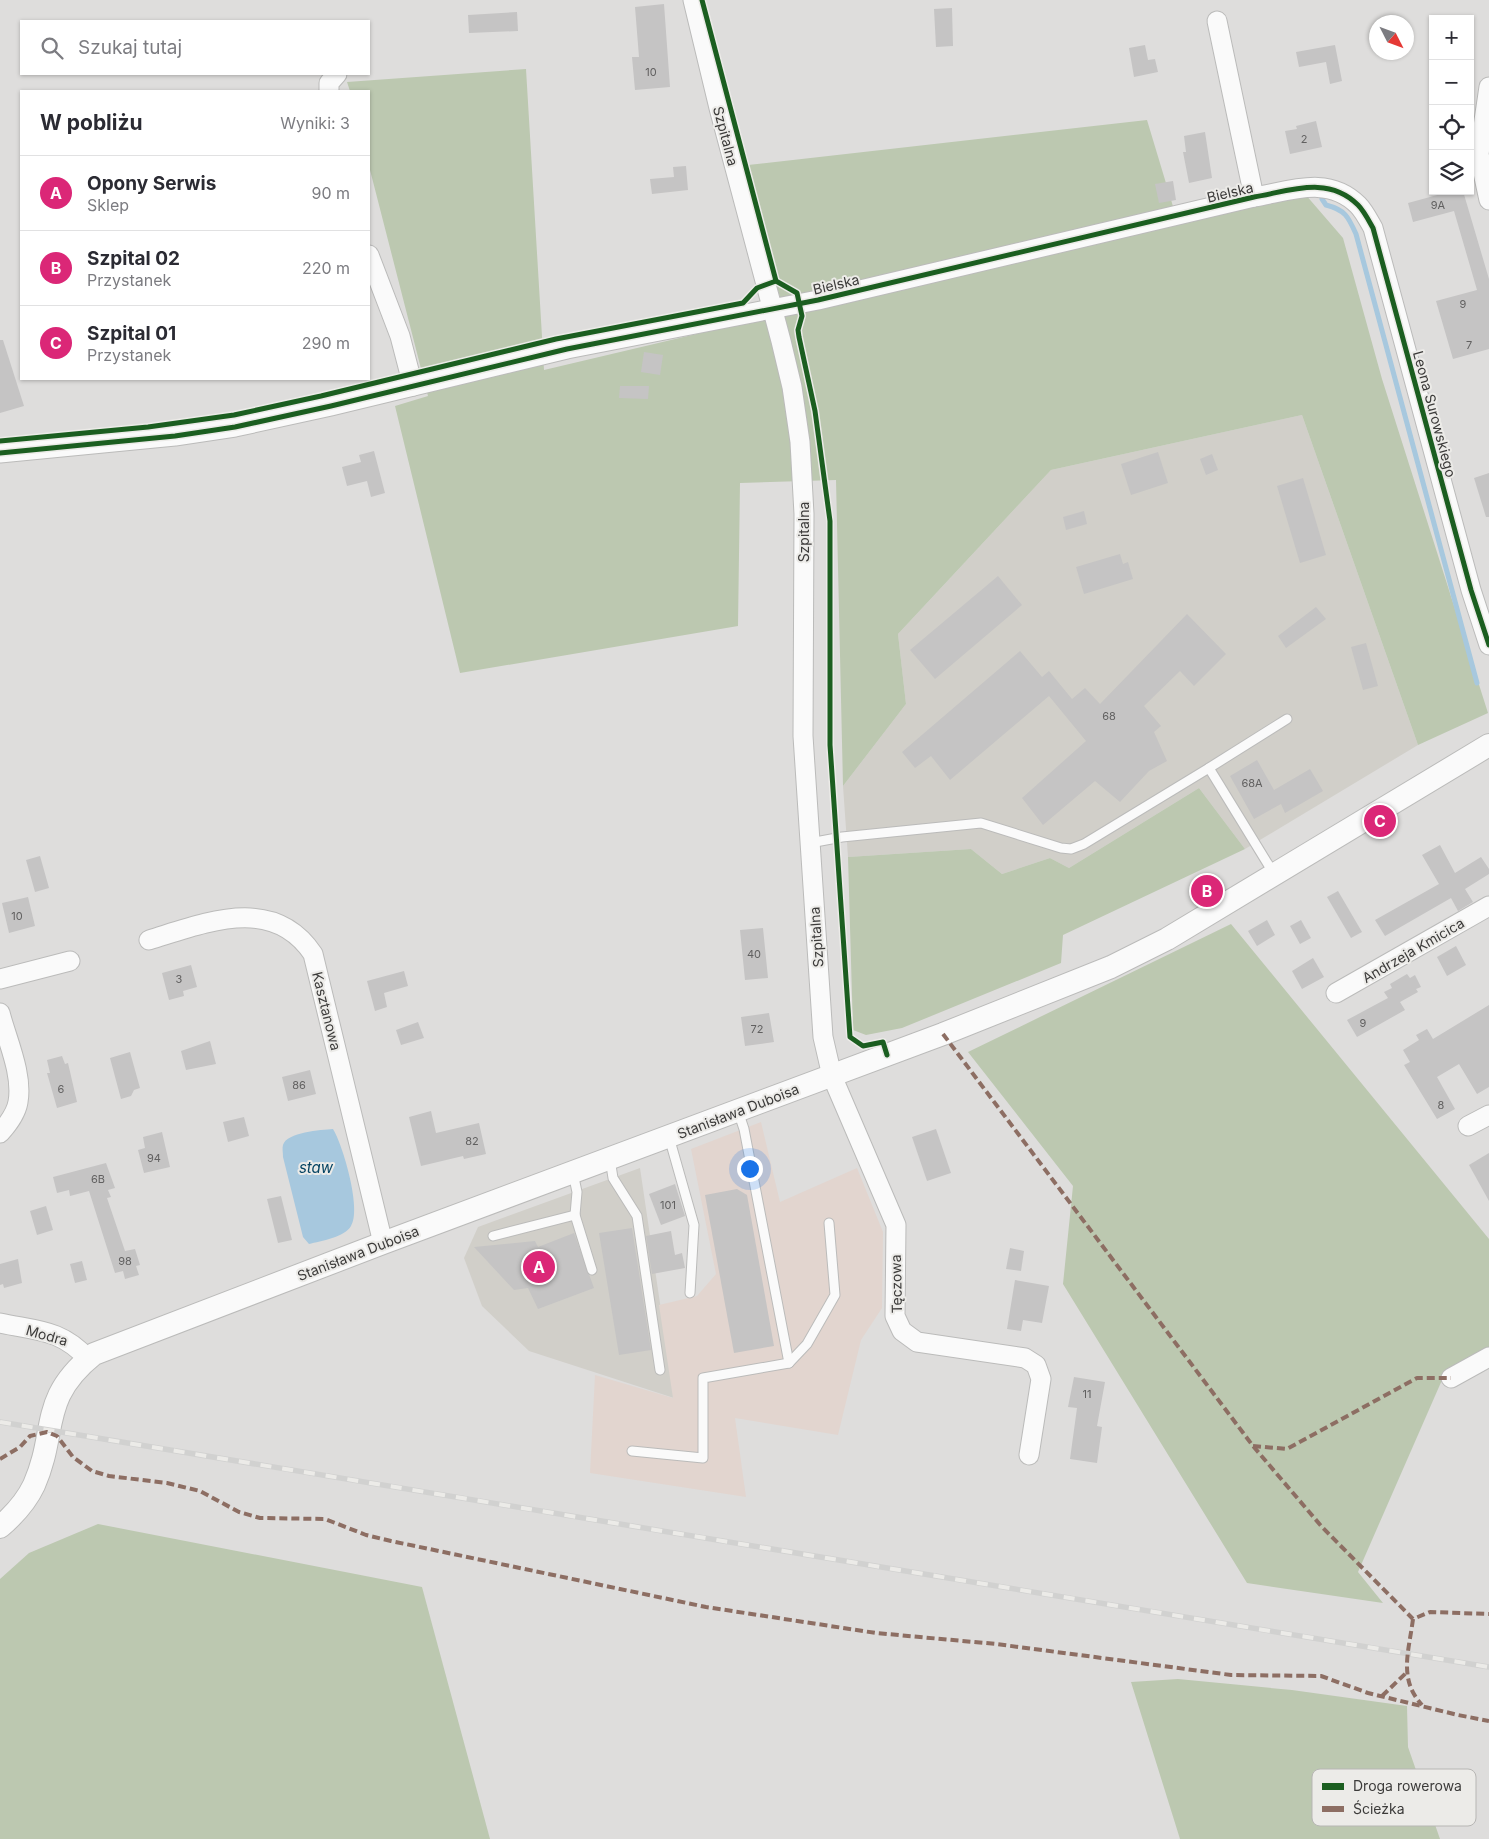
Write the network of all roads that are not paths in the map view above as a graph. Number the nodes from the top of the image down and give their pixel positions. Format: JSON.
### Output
{"nodes":[{"id":1,"x":693,"y":0,"type":"edge"},
{"id":2,"x":1217,"y":21,"type":"dead end"},
{"id":3,"x":336,"y":75,"type":"edge"},
{"id":4,"x":1489,"y":87,"type":"edge"},
{"id":5,"x":328,"y":90,"type":"edge"},
{"id":6,"x":1254,"y":197,"type":"junction"},
{"id":7,"x":1347,"y":197,"type":"joint"},
{"id":8,"x":1489,"y":200,"type":"edge"},
{"id":9,"x":370,"y":258,"type":"edge"},
{"id":10,"x":772,"y":309,"type":"junction"},
{"id":11,"x":412,"y":386,"type":"junction"},
{"id":12,"x":0,"y":454,"type":"edge"},
{"id":13,"x":1489,"y":645,"type":"edge"},
{"id":14,"x":1288,"y":719,"type":"dead end"},
{"id":15,"x":1489,"y":745,"type":"edge"},
{"id":16,"x":1209,"y":768,"type":"junction"},
{"id":17,"x":809,"y":844,"type":"junction"},
{"id":18,"x":1274,"y":874,"type":"junction"},
{"id":19,"x":1489,"y":906,"type":"edge"},
{"id":20,"x":149,"y":940,"type":"dead end"},
{"id":21,"x":70,"y":961,"type":"dead end"},
{"id":22,"x":0,"y":979,"type":"edge"},
{"id":23,"x":1336,"y":993,"type":"dead end"},
{"id":24,"x":0,"y":1013,"type":"edge"},
{"id":25,"x":832,"y":1076,"type":"junction"},
{"id":26,"x":738,"y":1111,"type":"junction"},
{"id":27,"x":1489,"y":1115,"type":"edge"},
{"id":28,"x":1468,"y":1126,"type":"dead end"},
{"id":29,"x":0,"y":1133,"type":"edge"},
{"id":30,"x":669,"y":1137,"type":"junction"},
{"id":31,"x":610,"y":1159,"type":"junction"},
{"id":32,"x":572,"y":1173,"type":"junction"},
{"id":33,"x":575,"y":1215,"type":"junction"},
{"id":34,"x":829,"y":1223,"type":"dead end"},
{"id":35,"x":493,"y":1236,"type":"dead end"},
{"id":36,"x":383,"y":1243,"type":"junction"},
{"id":37,"x":592,"y":1270,"type":"dead end"},
{"id":38,"x":690,"y":1293,"type":"dead end"},
{"id":39,"x":0,"y":1323,"type":"edge"},
{"id":40,"x":1489,"y":1357,"type":"edge"},
{"id":41,"x":88,"y":1359,"type":"junction"},
{"id":42,"x":789,"y":1363,"type":"junction"},
{"id":43,"x":660,"y":1370,"type":"dead end"},
{"id":44,"x":1451,"y":1378,"type":"dead end"},
{"id":45,"x":632,"y":1451,"type":"dead end"},
{"id":46,"x":1029,"y":1455,"type":"dead end"},
{"id":47,"x":0,"y":1527,"type":"edge"}],
"edges":[{"from":1,"to":10,"type":"street","name":"Szpitalna"},
{"from":2,"to":6,"type":"street"},
{"from":3,"to":5,"type":"street"},
{"from":4,"to":8,"type":"street"},
{"from":6,"to":7,"type":"street","name":"Bielska"},
{"from":6,"to":10,"type":"street","name":"Bielska"},
{"from":7,"to":13,"type":"street","name":"Leona Surowskiego"},
{"from":9,"to":11,"type":"street"},
{"from":10,"to":11,"type":"street","name":"Bielska"},
{"from":10,"to":17,"type":"street","name":"Szpitalna"},
{"from":11,"to":12,"type":"street","name":"Bielska"},
{"from":14,"to":16,"type":"lane"},
{"from":15,"to":18,"type":"street","name":"Stanisława Duboisa"},
{"from":16,"to":17,"type":"lane"},
{"from":16,"to":18,"type":"lane"},
{"from":17,"to":25,"type":"street","name":"Szpitalna"},
{"from":18,"to":25,"type":"street","name":"Stanisława Duboisa"},
{"from":19,"to":23,"type":"street","name":"Andrzeja Kmicica"},
{"from":20,"to":36,"type":"street","name":"Kasztanowa"},
{"from":21,"to":22,"type":"street"},
{"from":24,"to":29,"type":"street"},
{"from":25,"to":26,"type":"street","name":"Stanisława Duboisa"},
{"from":25,"to":46,"type":"street","name":"Tęczowa"},
{"from":26,"to":30,"type":"street","name":"Stanisława Duboisa"},
{"from":26,"to":42,"type":"lane"},
{"from":27,"to":28,"type":"street"},
{"from":30,"to":31,"type":"street","name":"Stanisława Duboisa"},
{"from":30,"to":38,"type":"lane"},
{"from":31,"to":32,"type":"street","name":"Stanisława Duboisa"},
{"from":31,"to":43,"type":"lane"},
{"from":32,"to":33,"type":"lane"},
{"from":32,"to":36,"type":"street","name":"Stanisława Duboisa"},
{"from":33,"to":35,"type":"lane"},
{"from":33,"to":37,"type":"lane"},
{"from":34,"to":42,"type":"lane"},
{"from":36,"to":41,"type":"street","name":"Stanisława Duboisa"},
{"from":39,"to":41,"type":"street","name":"Modra"},
{"from":40,"to":44,"type":"street"},
{"from":41,"to":47,"type":"street","name":"Stanisława Duboisa"},
{"from":42,"to":45,"type":"lane"}]}
